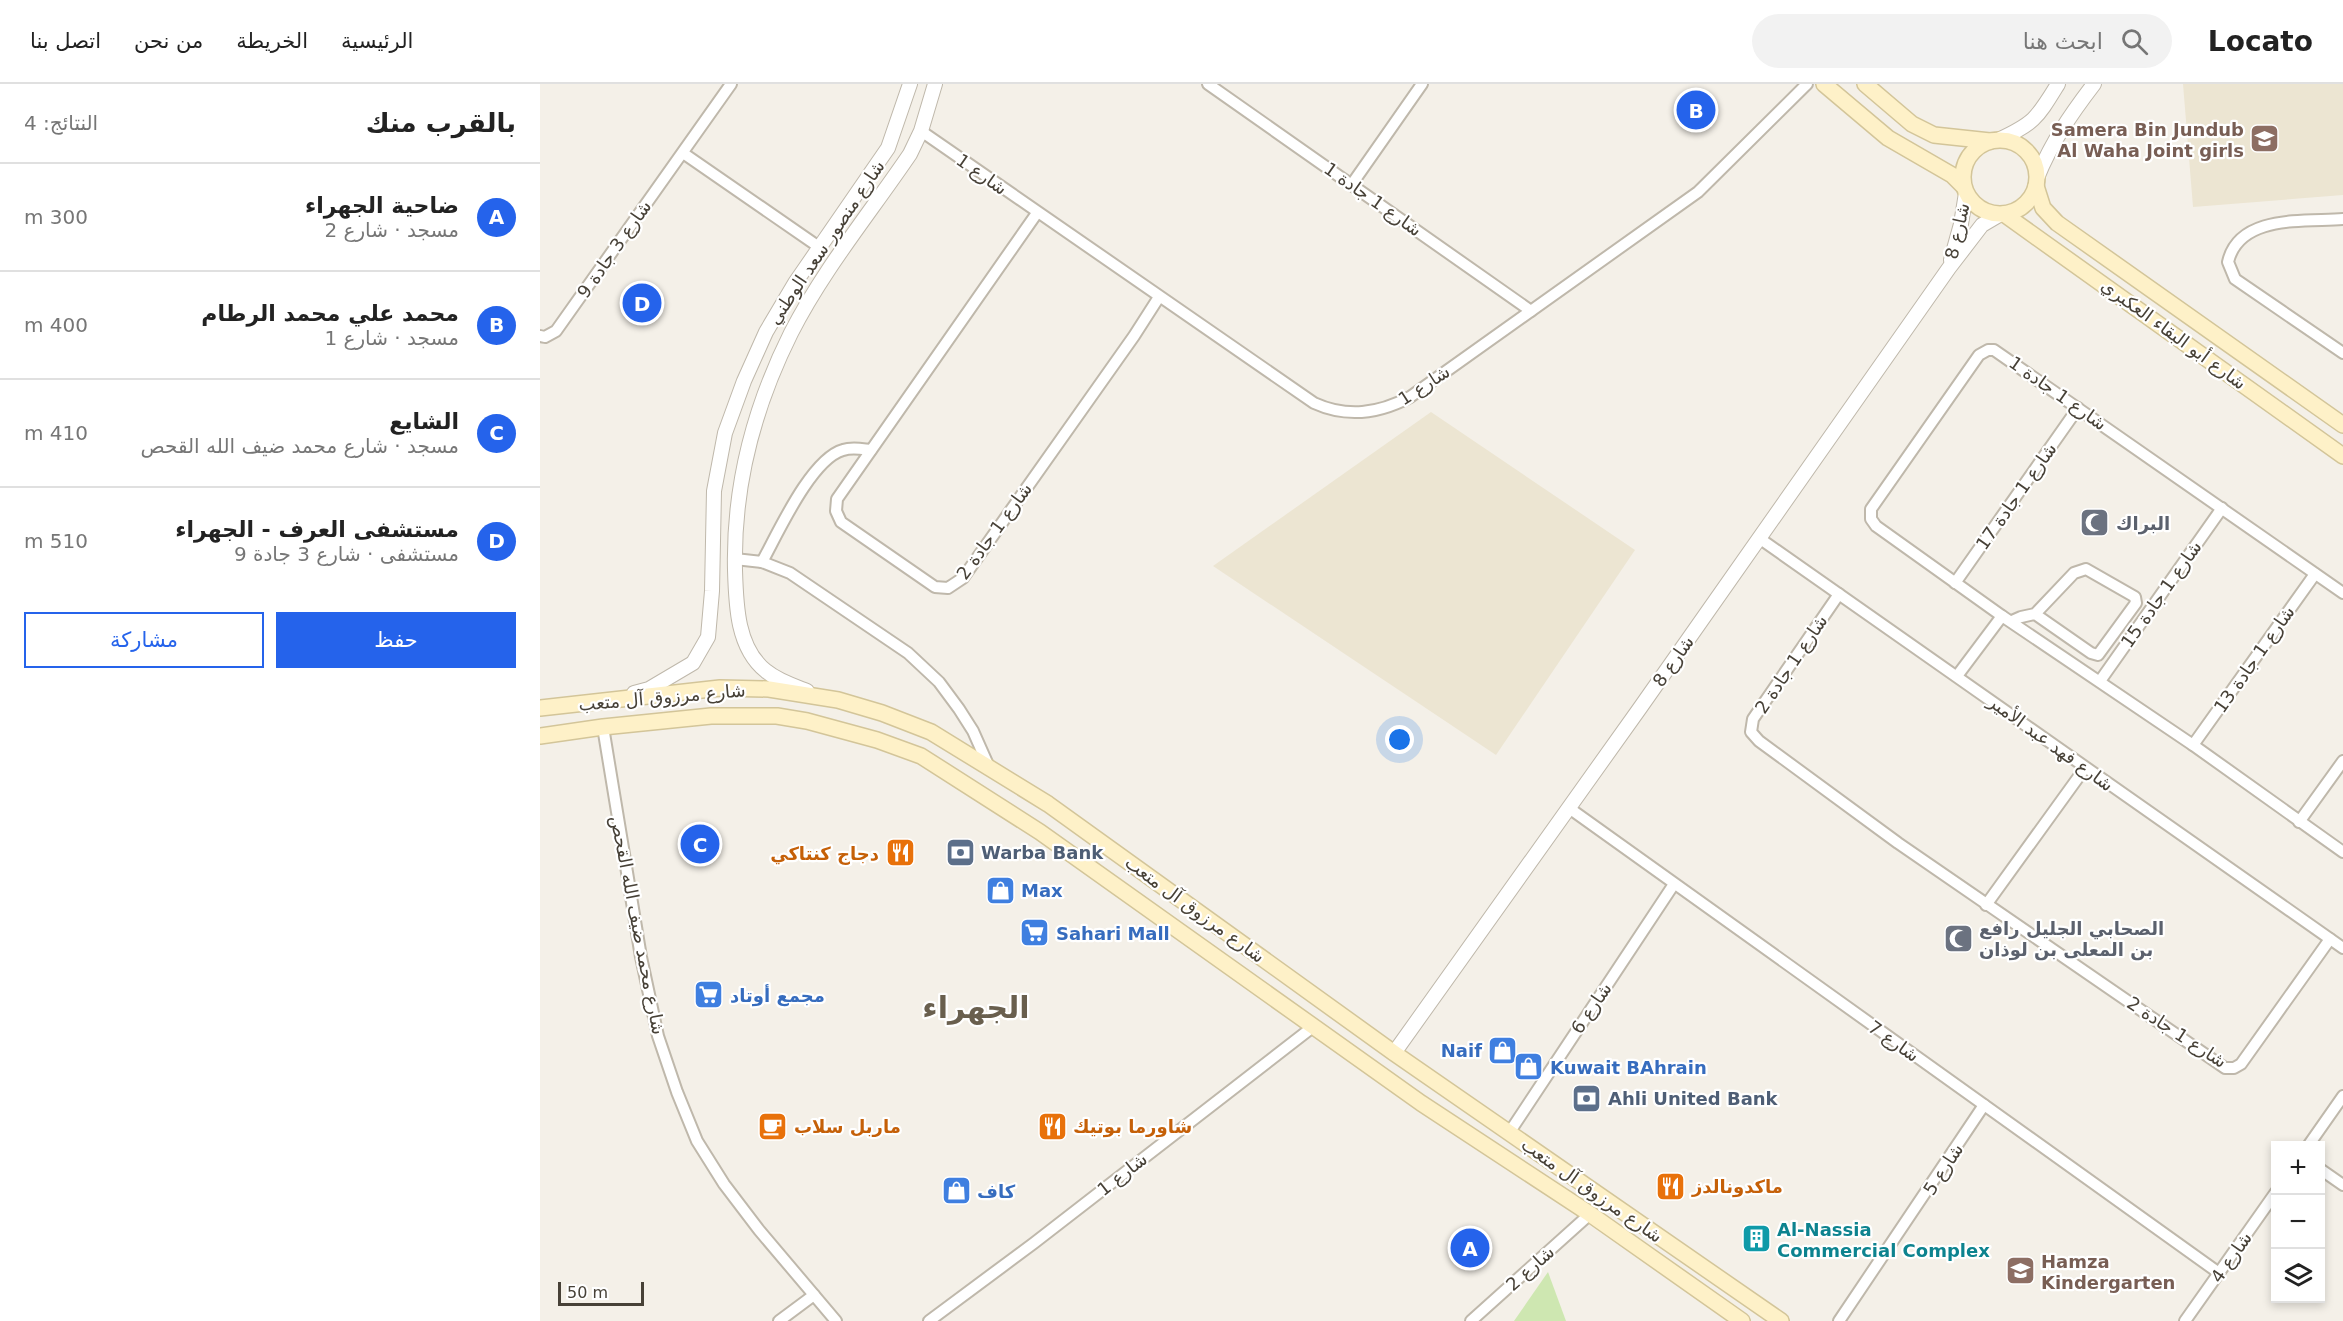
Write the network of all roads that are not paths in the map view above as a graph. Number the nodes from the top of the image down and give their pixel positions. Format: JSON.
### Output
{"nodes":[{"id":1,"x":731,"y":84,"type":"edge"},
{"id":2,"x":910,"y":84,"type":"edge"},
{"id":3,"x":935,"y":84,"type":"edge"},
{"id":4,"x":1422,"y":84,"type":"edge"},
{"id":5,"x":1807,"y":84,"type":"edge"},
{"id":6,"x":1824,"y":84,"type":"edge"},
{"id":7,"x":1865,"y":84,"type":"edge"},
{"id":8,"x":2058,"y":84,"type":"edge"},
{"id":9,"x":2094,"y":84,"type":"edge"},
{"id":10,"x":1214,"y":86,"type":"edge"},
{"id":11,"x":921,"y":131,"type":"junction"},
{"id":12,"x":1994,"y":140,"type":"junction"},
{"id":13,"x":683,"y":153,"type":"junction"},
{"id":14,"x":2037,"y":182,"type":"junction"},
{"id":15,"x":1352,"y":184,"type":"junction"},
{"id":16,"x":1964,"y":190,"type":"junction"},
{"id":17,"x":1037,"y":213,"type":"junction"},
{"id":18,"x":2001,"y":214,"type":"junction"},
{"id":19,"x":2343,"y":219,"type":"edge"},
{"id":20,"x":819,"y":247,"type":"junction"},
{"id":21,"x":1948,"y":268,"type":"junction"},
{"id":22,"x":1159,"y":297,"type":"junction"},
{"id":23,"x":1531,"y":311,"type":"junction"},
{"id":24,"x":540,"y":336,"type":"edge"},
{"id":25,"x":2343,"y":353,"type":"edge"},
{"id":26,"x":2078,"y":408,"type":"junction"},
{"id":27,"x":2296,"y":422,"type":"junction"},
{"id":28,"x":2343,"y":425,"type":"edge"},
{"id":29,"x":2343,"y":434,"type":"edge"},
{"id":30,"x":871,"y":450,"type":"junction"},
{"id":31,"x":2343,"y":456,"type":"edge"},
{"id":32,"x":2222,"y":508,"type":"junction"},
{"id":33,"x":1760,"y":538,"type":"junction"},
{"id":34,"x":735,"y":558,"type":"junction"},
{"id":35,"x":762,"y":562,"type":"junction"},
{"id":36,"x":2315,"y":574,"type":"junction"},
{"id":37,"x":1955,"y":583,"type":"junction"},
{"id":38,"x":736,"y":590,"type":"junction"},
{"id":39,"x":712,"y":591,"type":"junction"},
{"id":40,"x":1839,"y":594,"type":"junction"},
{"id":41,"x":2343,"y":594,"type":"edge"},
{"id":42,"x":2036,"y":614,"type":"junction"},
{"id":43,"x":2007,"y":619,"type":"junction"},
{"id":44,"x":1957,"y":676,"type":"junction"},
{"id":45,"x":2100,"y":681,"type":"junction"},
{"id":46,"x":818,"y":696,"type":"junction"},
{"id":47,"x":614,"y":698,"type":"junction"},
{"id":48,"x":540,"y":708,"type":"edge"},
{"id":49,"x":603,"y":727,"type":"junction"},
{"id":50,"x":540,"y":736,"type":"edge"},
{"id":51,"x":2193,"y":745,"type":"junction"},
{"id":52,"x":2343,"y":760,"type":"edge"},
{"id":53,"x":989,"y":767,"type":"junction"},
{"id":54,"x":2085,"y":768,"type":"junction"},
{"id":55,"x":1569,"y":808,"type":"junction"},
{"id":56,"x":2299,"y":822,"type":"junction"},
{"id":57,"x":2343,"y":852,"type":"edge"},
{"id":58,"x":1674,"y":884,"type":"junction"},
{"id":59,"x":1986,"y":905,"type":"junction"},
{"id":60,"x":2330,"y":939,"type":"junction"},
{"id":61,"x":2343,"y":948,"type":"edge"},
{"id":62,"x":1314,"y":1026,"type":"junction"},
{"id":63,"x":1394,"y":1053,"type":"junction"},
{"id":64,"x":2343,"y":1096,"type":"edge"},
{"id":65,"x":1984,"y":1105,"type":"junction"},
{"id":66,"x":1509,"y":1133,"type":"junction"},
{"id":67,"x":2312,"y":1141,"type":"edge"},
{"id":68,"x":2325,"y":1172,"type":"edge"},
{"id":69,"x":2343,"y":1185,"type":"edge"},
{"id":70,"x":2274,"y":1195,"type":"edge"},
{"id":71,"x":1590,"y":1214,"type":"junction"},
{"id":72,"x":1696,"y":1262,"type":"junction"},
{"id":73,"x":2219,"y":1273,"type":"junction"},
{"id":74,"x":1682,"y":1278,"type":"junction"},
{"id":75,"x":1725,"y":1282,"type":"junction"},
{"id":76,"x":814,"y":1295,"type":"junction"},
{"id":77,"x":1710,"y":1299,"type":"junction"},
{"id":78,"x":779,"y":1321,"type":"edge"},
{"id":79,"x":836,"y":1321,"type":"edge"},
{"id":80,"x":929,"y":1321,"type":"edge"},
{"id":81,"x":1472,"y":1321,"type":"edge"},
{"id":82,"x":1742,"y":1321,"type":"edge"},
{"id":83,"x":1781,"y":1321,"type":"edge"},
{"id":84,"x":1839,"y":1321,"type":"edge"},
{"id":85,"x":2185,"y":1321,"type":"edge"}],
"edges":[{"from":1,"to":13,"type":"street","name":"شارع 3 جادة 9"},
{"from":2,"to":20,"type":"street","name":"شارع منصور سعد الوطني"},
{"from":3,"to":11,"type":"street","name":"شارع منصور سعد الوطني"},
{"from":4,"to":15,"type":"street"},
{"from":5,"to":23,"type":"street","name":"شارع 1"},
{"from":6,"to":16,"type":"main road"},
{"from":7,"to":12,"type":"main road"},
{"from":8,"to":12,"type":"street"},
{"from":9,"to":14,"type":"street"},
{"from":10,"to":15,"type":"street","name":"شارع 1 جادة 1"},
{"from":11,"to":17,"type":"street","name":"شارع 1"},
{"from":11,"to":34,"type":"street","name":"شارع منصور سعد الوطني"},
{"from":12,"to":14,"type":"main road"},
{"from":12,"to":16,"type":"main road"},
{"from":13,"to":20,"type":"street"},
{"from":13,"to":24,"type":"street","name":"شارع 3 جادة 9"},
{"from":14,"to":18,"type":"main road"},
{"from":14,"to":28,"type":"main road","name":"شارع أبو البقاء العكبري"},
{"from":15,"to":23,"type":"street","name":"شارع 1 جادة 1"},
{"from":16,"to":18,"type":"main road"},
{"from":16,"to":21,"type":"street","name":"شارع 8"},
{"from":17,"to":22,"type":"street","name":"شارع 1"},
{"from":17,"to":30,"type":"street","name":"شارع 1 جادة 2"},
{"from":18,"to":21,"type":"street","name":"شارع 8"},
{"from":18,"to":27,"type":"main road","name":"شارع أبو البقاء العكبري"},
{"from":19,"to":25,"type":"street"},
{"from":20,"to":39,"type":"street","name":"شارع منصور سعد الوطني"},
{"from":21,"to":33,"type":"street","name":"شارع 8"},
{"from":22,"to":23,"type":"street","name":"شارع 1"},
{"from":22,"to":30,"type":"street","name":"شارع 1 جادة 2"},
{"from":26,"to":32,"type":"street","name":"شارع 1 جادة 1"},
{"from":26,"to":37,"type":"street","name":"شارع 1 جادة 17"},
{"from":26,"to":37,"type":"street","name":"شارع 1 جادة 1"},
{"from":27,"to":29,"type":"main road"},
{"from":27,"to":31,"type":"main road","name":"شارع أبو البقاء العكبري"},
{"from":30,"to":35,"type":"street"},
{"from":32,"to":36,"type":"street","name":"شارع 1 جادة 1"},
{"from":32,"to":45,"type":"street","name":"شارع 1 جادة 15"},
{"from":33,"to":40,"type":"street","name":"شارع فهد عبد الأمير"},
{"from":33,"to":55,"type":"street","name":"شارع 8"},
{"from":34,"to":35,"type":"street"},
{"from":34,"to":38,"type":"street","name":"شارع منصور سعد الوطني"},
{"from":35,"to":53,"type":"street"},
{"from":36,"to":41,"type":"street","name":"شارع 1 جادة 1"},
{"from":36,"to":51,"type":"street","name":"شارع 1 جادة 13"},
{"from":37,"to":43,"type":"street","name":"شارع 1 جادة 1"},
{"from":38,"to":39,"type":"street"},
{"from":38,"to":46,"type":"street","name":"شارع منصور سعد الوطني"},
{"from":39,"to":47,"type":"street","name":"شارع منصور سعد الوطني"},
{"from":40,"to":44,"type":"street","name":"شارع فهد عبد الأمير"},
{"from":40,"to":59,"type":"street","name":"شارع 1 جادة 2"},
{"from":42,"to":42,"type":"street"},
{"from":42,"to":43,"type":"street"},
{"from":43,"to":44,"type":"street"},
{"from":43,"to":45,"type":"street","name":"شارع 1 جادة 1"},
{"from":44,"to":54,"type":"street","name":"شارع فهد عبد الأمير"},
{"from":45,"to":51,"type":"street","name":"شارع 1 جادة 1"},
{"from":46,"to":47,"type":"main road","name":"شارع مرزوق آل متعب"},
{"from":46,"to":53,"type":"main road","name":"شارع مرزوق آل متعب"},
{"from":47,"to":48,"type":"main road","name":"شارع مرزوق آل متعب"},
{"from":49,"to":50,"type":"main road","name":"شارع مرزوق آل متعب"},
{"from":49,"to":62,"type":"main road","name":"شارع مرزوق آل متعب"},
{"from":49,"to":76,"type":"street","name":"شارع محمد ضيف الله القحص"},
{"from":51,"to":56,"type":"street","name":"شارع 1 جادة 1"},
{"from":52,"to":56,"type":"street"},
{"from":53,"to":63,"type":"main road","name":"شارع مرزوق آل متعب"},
{"from":54,"to":59,"type":"street"},
{"from":54,"to":60,"type":"street","name":"شارع فهد عبد الأمير"},
{"from":55,"to":58,"type":"street","name":"شارع 7"},
{"from":55,"to":63,"type":"street","name":"شارع 8"},
{"from":56,"to":57,"type":"street","name":"شارع 1 جادة 1"},
{"from":58,"to":65,"type":"street","name":"شارع 7"},
{"from":58,"to":66,"type":"street","name":"شارع 6"},
{"from":59,"to":60,"type":"street","name":"شارع 1 جادة 2"},
{"from":60,"to":61,"type":"street","name":"شارع فهد عبد الأمير"},
{"from":62,"to":71,"type":"main road","name":"شارع مرزوق آل متعب"},
{"from":62,"to":80,"type":"street","name":"شارع 1"},
{"from":63,"to":66,"type":"main road","name":"شارع مرزوق آل متعب"},
{"from":64,"to":67,"type":"street"},
{"from":65,"to":73,"type":"street","name":"شارع 7"},
{"from":65,"to":84,"type":"street","name":"شارع 5"},
{"from":66,"to":72,"type":"main road","name":"شارع مرزوق آل متعب"},
{"from":68,"to":69,"type":"street"},
{"from":70,"to":73,"type":"street","name":"شارع 4"},
{"from":71,"to":74,"type":"main road","name":"شارع مرزوق آل متعب"},
{"from":71,"to":81,"type":"street","name":"شارع 2"},
{"from":72,"to":74,"type":"main road"},
{"from":72,"to":75,"type":"main road","name":"شارع مرزوق آل متعب"},
{"from":73,"to":85,"type":"street","name":"شارع 4"},
{"from":74,"to":77,"type":"main road","name":"شارع مرزوق آل متعب"},
{"from":75,"to":77,"type":"main road"},
{"from":75,"to":83,"type":"main road","name":"شارع مرزوق آل متعب"},
{"from":76,"to":78,"type":"street"},
{"from":76,"to":79,"type":"street","name":"شارع محمد ضيف الله القحص"},
{"from":77,"to":82,"type":"main road","name":"شارع مرزوق آل متعب"}]}
